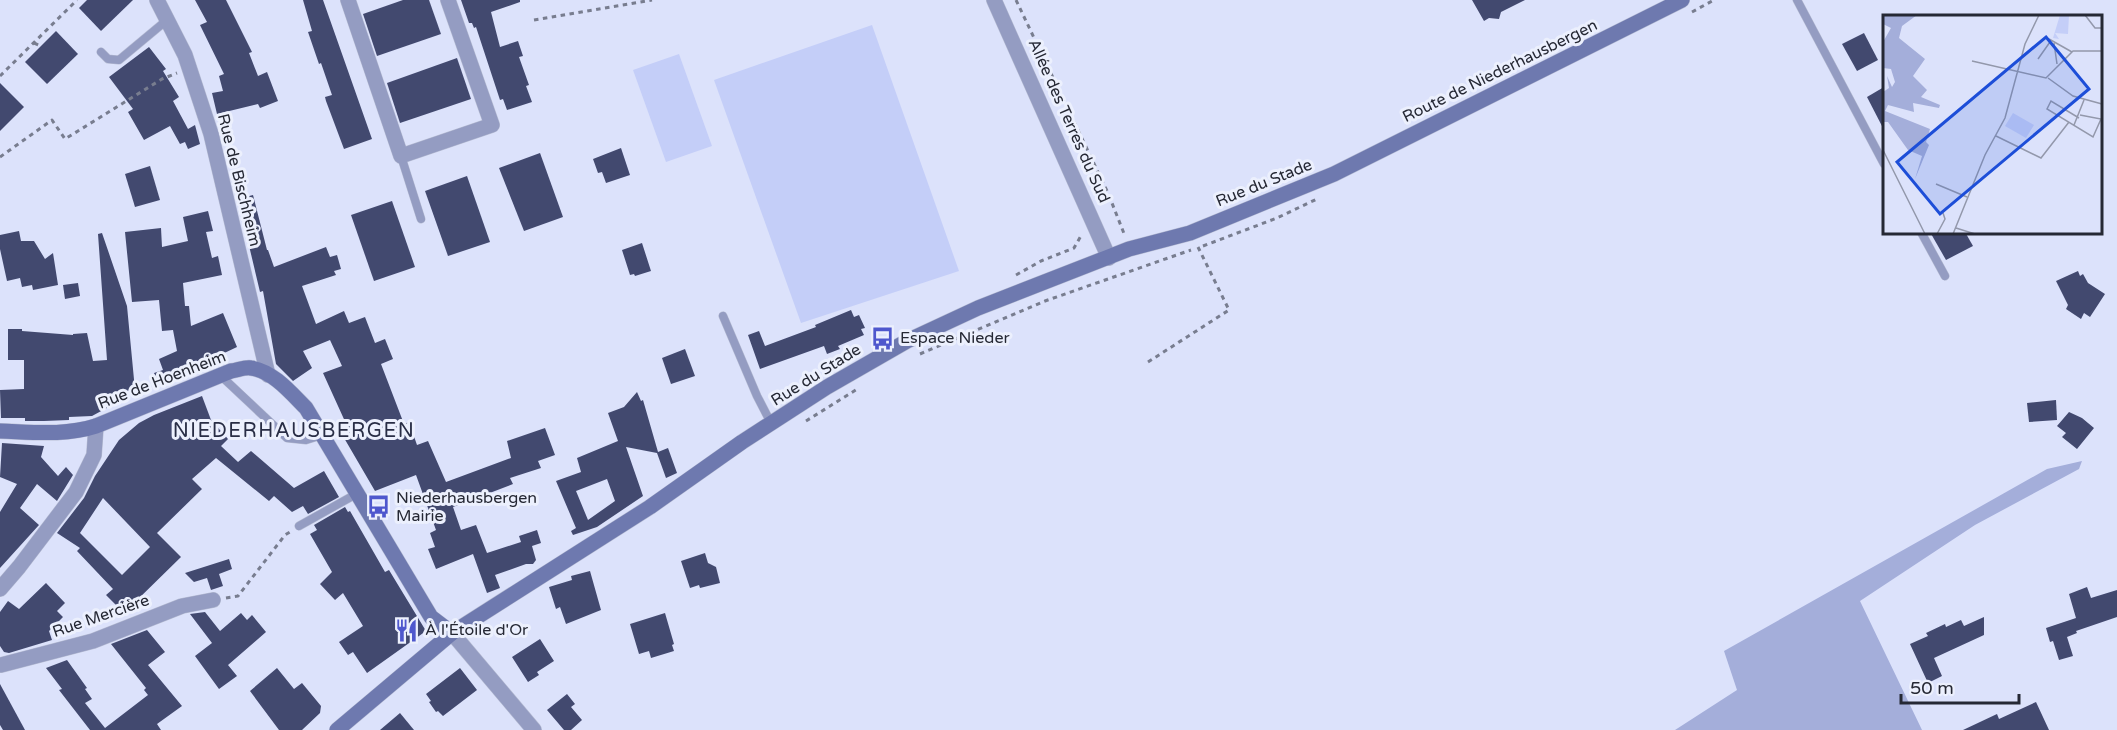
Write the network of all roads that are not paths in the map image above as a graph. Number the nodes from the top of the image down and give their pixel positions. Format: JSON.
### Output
{"nodes":[{"id":1,"x":157,"y":0,"type":"edge"},
{"id":2,"x":348,"y":0,"type":"edge"},
{"id":3,"x":448,"y":0,"type":"edge"},
{"id":4,"x":994,"y":0,"type":"edge"},
{"id":5,"x":1682,"y":0,"type":"edge"},
{"id":6,"x":1797,"y":0,"type":"edge"},
{"id":7,"x":167,"y":20,"type":"junction"},
{"id":8,"x":101,"y":52,"type":"dead end"},
{"id":9,"x":401,"y":156,"type":"junction"},
{"id":10,"x":1883,"y":162,"type":"edge"},
{"id":11,"x":1334,"y":174,"type":"joint"},
{"id":12,"x":421,"y":219,"type":"dead end"},
{"id":13,"x":1922,"y":234,"type":"edge"},
{"id":14,"x":1109,"y":258,"type":"junction"},
{"id":15,"x":1945,"y":276,"type":"dead end"},
{"id":16,"x":723,"y":316,"type":"dead end"},
{"id":17,"x":220,"y":375,"type":"junction"},
{"id":18,"x":268,"y":375,"type":"junction"},
{"id":19,"x":771,"y":423,"type":"junction"},
{"id":20,"x":96,"y":426,"type":"junction"},
{"id":21,"x":0,"y":431,"type":"edge"},
{"id":22,"x":323,"y":434,"type":"junction"},
{"id":23,"x":358,"y":493,"type":"junction"},
{"id":24,"x":299,"y":526,"type":"dead end"},
{"id":25,"x":0,"y":589,"type":"edge"},
{"id":26,"x":213,"y":600,"type":"road end"},
{"id":27,"x":452,"y":633,"type":"junction"},
{"id":28,"x":0,"y":665,"type":"edge"},
{"id":29,"x":337,"y":730,"type":"edge"},
{"id":30,"x":534,"y":730,"type":"edge"}],
"edges":[{"from":1,"to":7,"type":"street","name":"Rue de Bischheim"},
{"from":2,"to":9,"type":"street"},
{"from":3,"to":9,"type":"street"},
{"from":4,"to":14,"type":"street","name":"Allée des Terres du Sud"},
{"from":5,"to":11,"type":"street","name":"Route de Niederhausbergen"},
{"from":6,"to":10,"type":"lane"},
{"from":7,"to":8,"type":"lane"},
{"from":7,"to":18,"type":"street","name":"Rue de Bischheim"},
{"from":9,"to":12,"type":"lane"},
{"from":11,"to":14,"type":"street","name":"Rue du Stade"},
{"from":13,"to":15,"type":"lane"},
{"from":14,"to":19,"type":"street","name":"Rue du Stade"},
{"from":16,"to":19,"type":"lane"},
{"from":17,"to":18,"type":"street","name":"Rue de Hoenheim"},
{"from":17,"to":20,"type":"street","name":"Rue de Hoenheim"},
{"from":17,"to":22,"type":"lane"},
{"from":18,"to":22,"type":"street","name":"Rue de Hoenheim"},
{"from":19,"to":27,"type":"street","name":"Rue du Stade"},
{"from":20,"to":21,"type":"street","name":"Rue de Hoenheim"},
{"from":20,"to":25,"type":"street"},
{"from":22,"to":23,"type":"street","name":"Rue de Hoenheim"},
{"from":23,"to":24,"type":"lane"},
{"from":23,"to":27,"type":"street","name":"Rue de Hoenheim"},
{"from":26,"to":28,"type":"street","name":"Rue Mercière"},
{"from":27,"to":29,"type":"street","name":"Rue du Stade"},
{"from":27,"to":30,"type":"street"}]}
